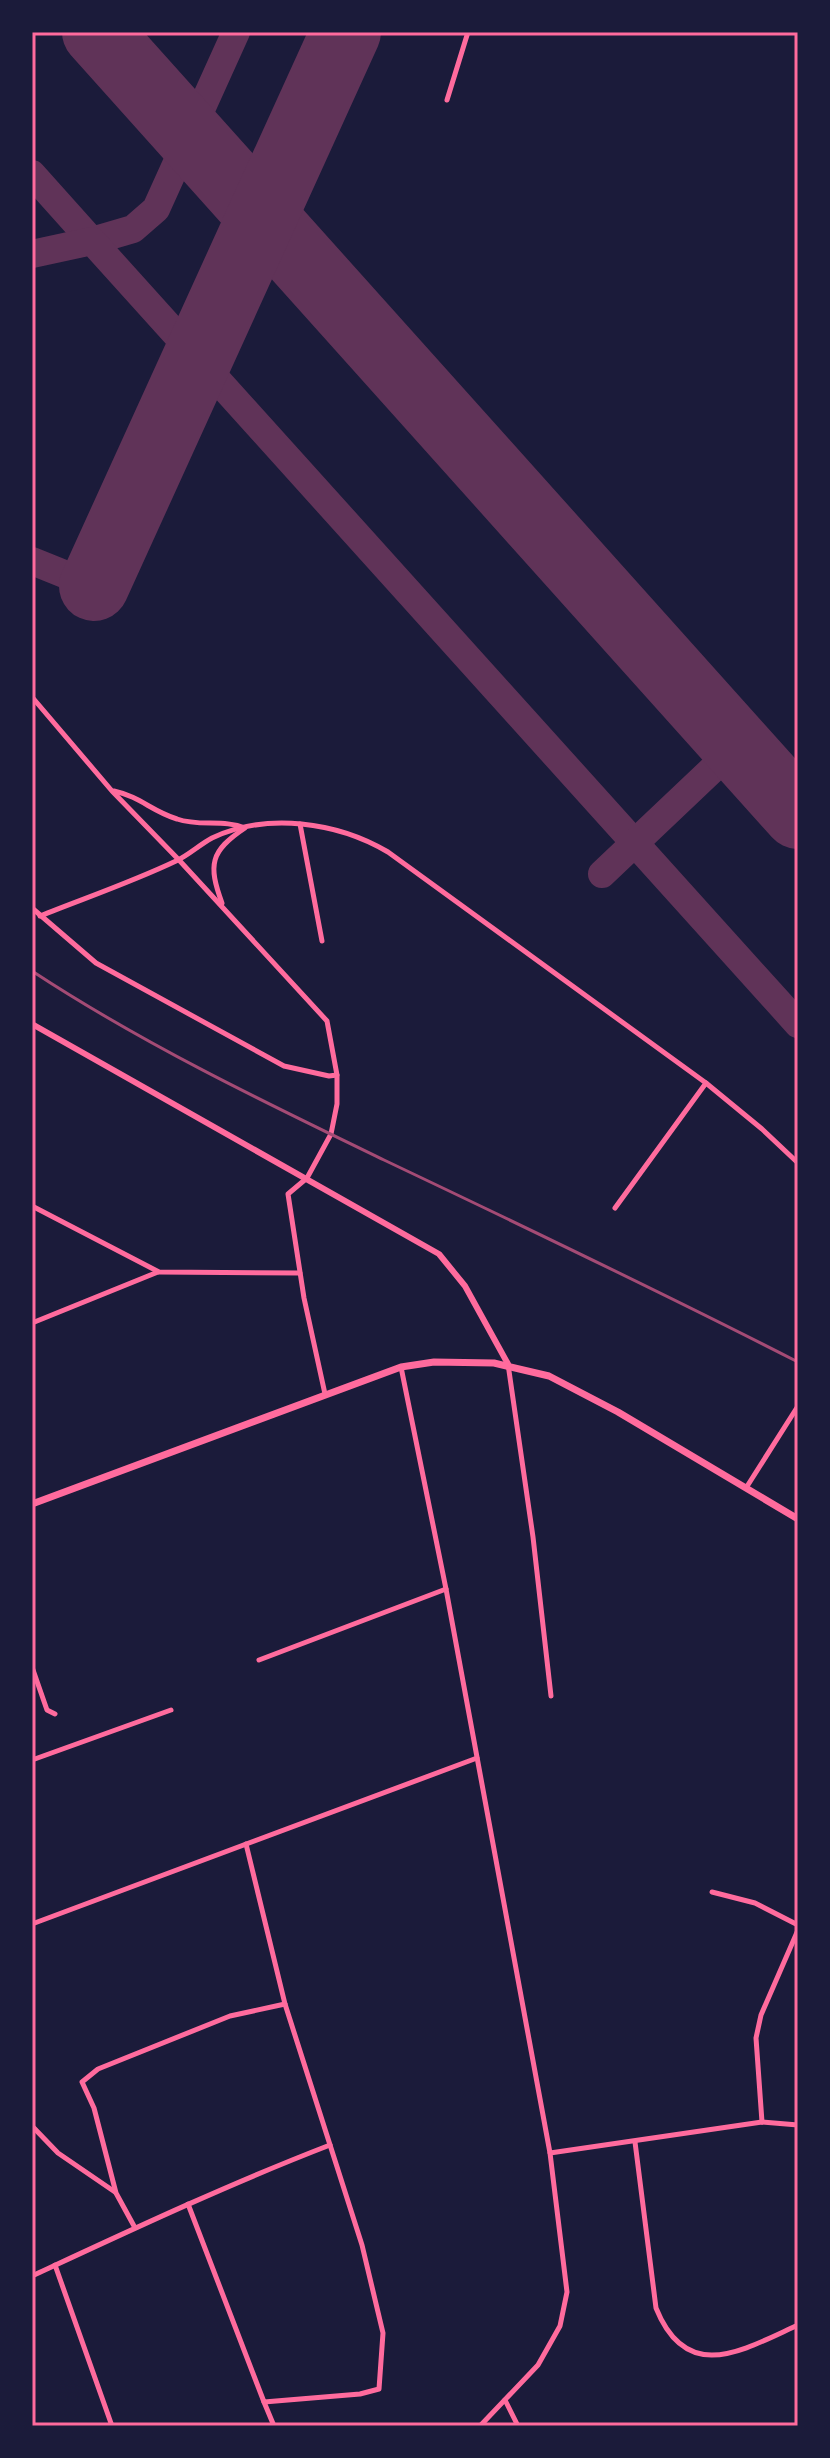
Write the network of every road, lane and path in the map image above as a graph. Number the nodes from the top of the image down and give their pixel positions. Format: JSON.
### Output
{"nodes":[{"id":1,"x":468,"y":32,"type":"edge"},
{"id":2,"x":447,"y":100,"type":"dead end"},
{"id":3,"x":32,"y":697,"type":"edge"},
{"id":4,"x":112,"y":791,"type":"junction"},
{"id":5,"x":300,"y":824,"type":"junction"},
{"id":6,"x":245,"y":828,"type":"junction"},
{"id":7,"x":179,"y":860,"type":"junction"},
{"id":8,"x":32,"y":908,"type":"edge"},
{"id":9,"x":223,"y":908,"type":"junction"},
{"id":10,"x":40,"y":916,"type":"junction"},
{"id":11,"x":322,"y":941,"type":"dead end"},
{"id":12,"x":32,"y":1024,"type":"edge"},
{"id":13,"x":337,"y":1075,"type":"junction"},
{"id":14,"x":706,"y":1083,"type":"junction"},
{"id":15,"x":798,"y":1163,"type":"edge"},
{"id":16,"x":307,"y":1178,"type":"junction"},
{"id":17,"x":32,"y":1206,"type":"edge"},
{"id":18,"x":615,"y":1208,"type":"dead end"},
{"id":19,"x":159,"y":1272,"type":"junction"},
{"id":20,"x":300,"y":1273,"type":"junction"},
{"id":21,"x":32,"y":1323,"type":"edge"},
{"id":22,"x":508,"y":1364,"type":"junction"},
{"id":23,"x":401,"y":1367,"type":"junction"},
{"id":24,"x":325,"y":1394,"type":"junction"},
{"id":25,"x":798,"y":1406,"type":"edge"},
{"id":26,"x":746,"y":1488,"type":"junction"},
{"id":27,"x":32,"y":1504,"type":"edge"},
{"id":28,"x":798,"y":1519,"type":"edge"},
{"id":29,"x":446,"y":1589,"type":"junction"},
{"id":30,"x":259,"y":1660,"type":"dead end"},
{"id":31,"x":32,"y":1667,"type":"edge"},
{"id":32,"x":551,"y":1696,"type":"dead end"},
{"id":33,"x":171,"y":1710,"type":"dead end"},
{"id":34,"x":55,"y":1714,"type":"dead end"},
{"id":35,"x":477,"y":1758,"type":"junction"},
{"id":36,"x":32,"y":1760,"type":"edge"},
{"id":37,"x":246,"y":1844,"type":"junction"},
{"id":38,"x":712,"y":1892,"type":"dead end"},
{"id":39,"x":32,"y":1924,"type":"edge"},
{"id":40,"x":798,"y":1928,"type":"edge"},
{"id":41,"x":285,"y":2004,"type":"junction"},
{"id":42,"x":762,"y":2122,"type":"junction"},
{"id":43,"x":798,"y":2125,"type":"edge"},
{"id":44,"x":32,"y":2126,"type":"edge"},
{"id":45,"x":635,"y":2142,"type":"junction"},
{"id":46,"x":330,"y":2145,"type":"junction"},
{"id":47,"x":550,"y":2153,"type":"junction"},
{"id":48,"x":116,"y":2193,"type":"junction"},
{"id":49,"x":188,"y":2204,"type":"junction"},
{"id":50,"x":134,"y":2226,"type":"junction"},
{"id":51,"x":55,"y":2265,"type":"junction"},
{"id":52,"x":32,"y":2276,"type":"edge"},
{"id":53,"x":798,"y":2325,"type":"edge"},
{"id":54,"x":505,"y":2400,"type":"junction"},
{"id":55,"x":264,"y":2402,"type":"junction"},
{"id":56,"x":112,"y":2426,"type":"edge"},
{"id":57,"x":274,"y":2426,"type":"edge"},
{"id":58,"x":480,"y":2426,"type":"edge"},
{"id":59,"x":518,"y":2426,"type":"edge"}],
"edges":[{"from":1,"to":2,"type":"street"},
{"from":3,"to":4,"type":"street"},
{"from":4,"to":6,"type":"street"},
{"from":4,"to":7,"type":"street"},
{"from":5,"to":6,"type":"street"},
{"from":5,"to":11,"type":"street"},
{"from":5,"to":14,"type":"street"},
{"from":6,"to":7,"type":"street"},
{"from":6,"to":9,"type":"street"},
{"from":7,"to":9,"type":"street"},
{"from":7,"to":10,"type":"street"},
{"from":8,"to":10,"type":"street"},
{"from":9,"to":13,"type":"street"},
{"from":10,"to":13,"type":"street"},
{"from":12,"to":16,"type":"street"},
{"from":13,"to":16,"type":"street"},
{"from":14,"to":15,"type":"street"},
{"from":14,"to":18,"type":"street"},
{"from":16,"to":20,"type":"street"},
{"from":16,"to":22,"type":"street"},
{"from":17,"to":19,"type":"street"},
{"from":19,"to":20,"type":"street"},
{"from":19,"to":21,"type":"street"},
{"from":20,"to":24,"type":"street"},
{"from":22,"to":23,"type":"main road"},
{"from":22,"to":26,"type":"main road"},
{"from":22,"to":32,"type":"street"},
{"from":23,"to":24,"type":"main road"},
{"from":23,"to":29,"type":"street"},
{"from":24,"to":27,"type":"main road"},
{"from":25,"to":26,"type":"street"},
{"from":26,"to":28,"type":"main road"},
{"from":29,"to":30,"type":"street"},
{"from":29,"to":35,"type":"street"},
{"from":31,"to":34,"type":"street"},
{"from":33,"to":36,"type":"street"},
{"from":35,"to":37,"type":"street"},
{"from":35,"to":47,"type":"street"},
{"from":37,"to":39,"type":"street"},
{"from":37,"to":41,"type":"street"},
{"from":38,"to":40,"type":"street"},
{"from":40,"to":42,"type":"street"},
{"from":41,"to":46,"type":"street"},
{"from":41,"to":48,"type":"street"},
{"from":42,"to":43,"type":"street"},
{"from":42,"to":45,"type":"street"},
{"from":44,"to":48,"type":"street"},
{"from":45,"to":47,"type":"street"},
{"from":45,"to":53,"type":"street"},
{"from":46,"to":49,"type":"street"},
{"from":46,"to":55,"type":"street"},
{"from":47,"to":54,"type":"street"},
{"from":48,"to":50,"type":"street"},
{"from":49,"to":50,"type":"street"},
{"from":49,"to":55,"type":"street"},
{"from":50,"to":51,"type":"street"},
{"from":51,"to":52,"type":"street"},
{"from":51,"to":56,"type":"street"},
{"from":54,"to":58,"type":"street"},
{"from":54,"to":59,"type":"street"},
{"from":55,"to":57,"type":"street"}]}
